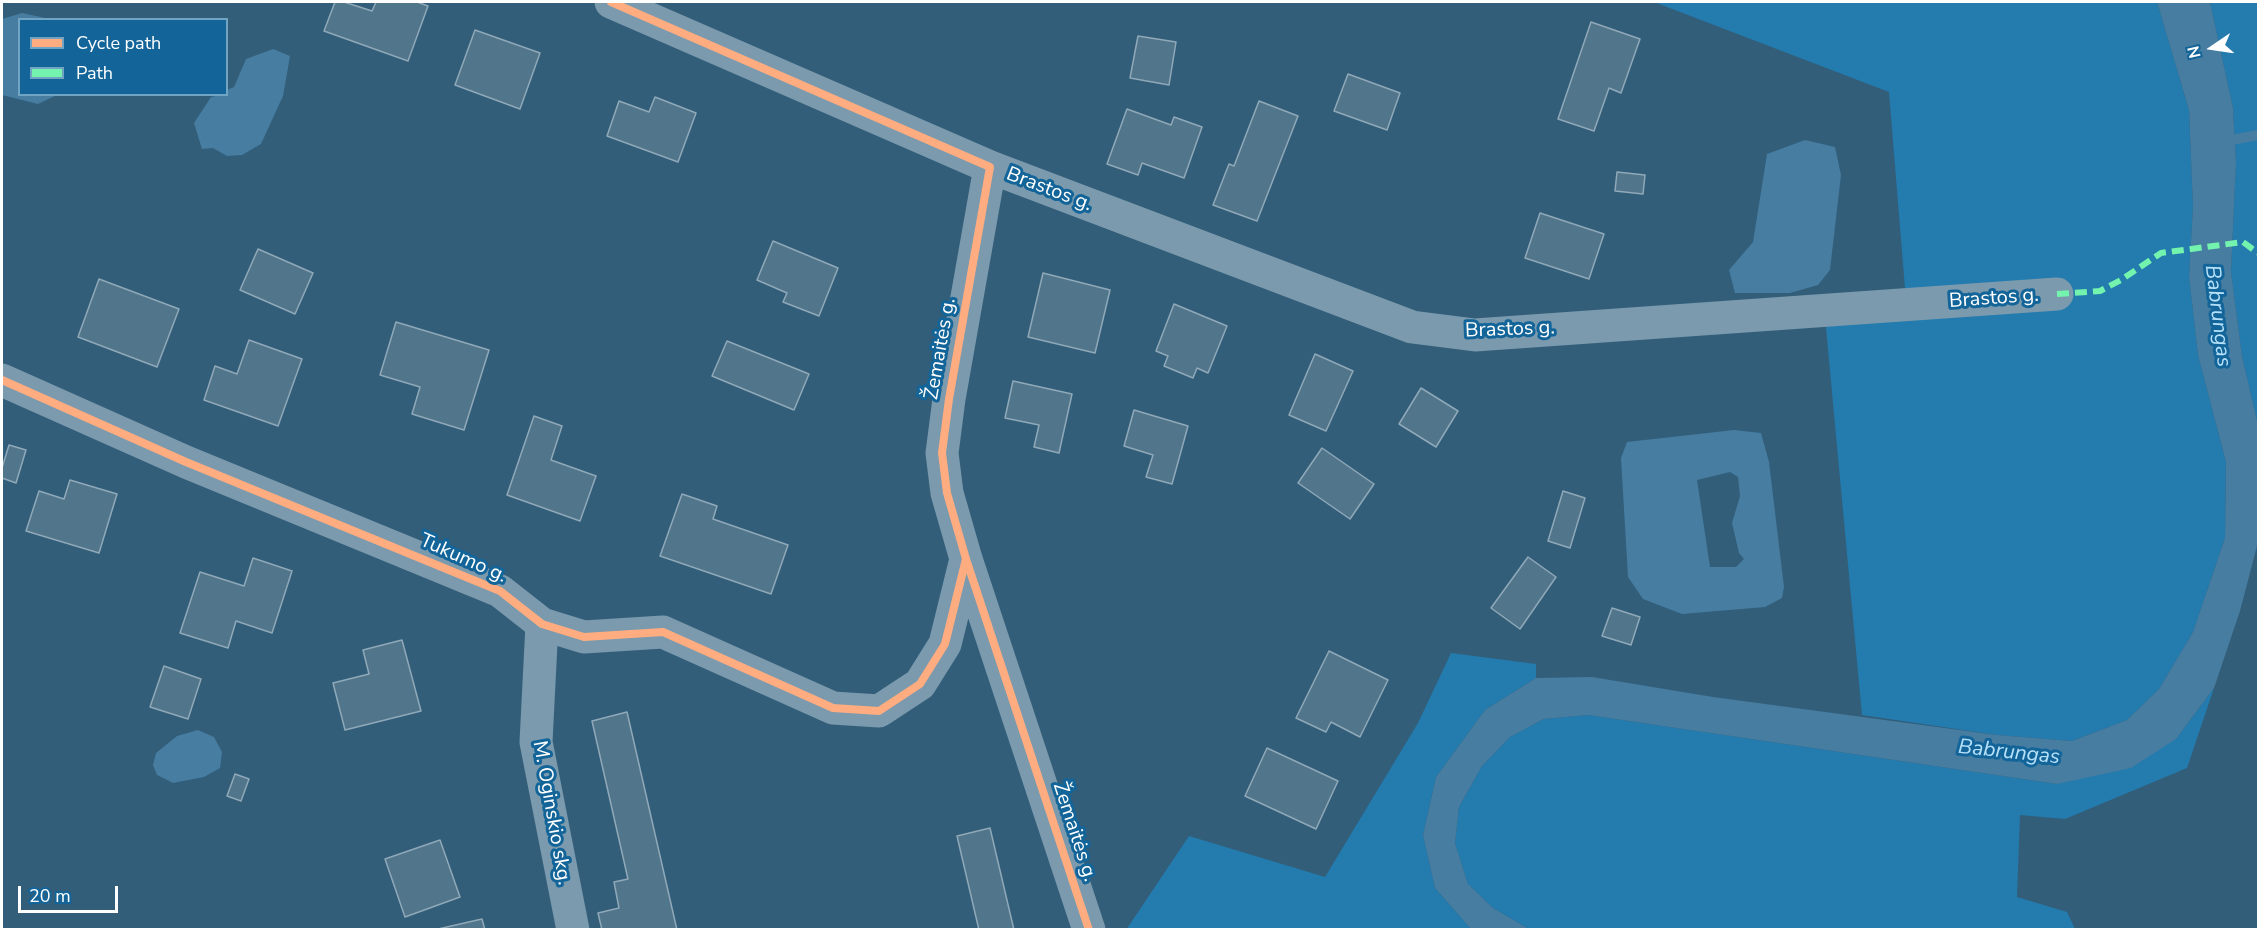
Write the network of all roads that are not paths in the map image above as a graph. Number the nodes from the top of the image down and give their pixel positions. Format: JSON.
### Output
{"nodes":[{"id":1,"x":611,"y":2,"type":"edge"},
{"id":2,"x":990,"y":167,"type":"junction"},
{"id":3,"x":2057,"y":294,"type":"dead end"},
{"id":4,"x":2,"y":380,"type":"edge"},
{"id":5,"x":966,"y":559,"type":"junction"},
{"id":6,"x":542,"y":624,"type":"junction"},
{"id":7,"x":573,"y":930,"type":"edge"},
{"id":8,"x":1089,"y":930,"type":"edge"}],
"edges":[{"from":1,"to":2,"type":"street"},
{"from":2,"to":3,"type":"street","name":"Brastos g."},
{"from":2,"to":5,"type":"street","name":"Žemaitės g."},
{"from":4,"to":6,"type":"street","name":"Tukumo g."},
{"from":5,"to":6,"type":"street","name":"Tukumo g."},
{"from":5,"to":8,"type":"street","name":"Žemaitės g."},
{"from":6,"to":7,"type":"street","name":"M. Oginskio skg."}]}
